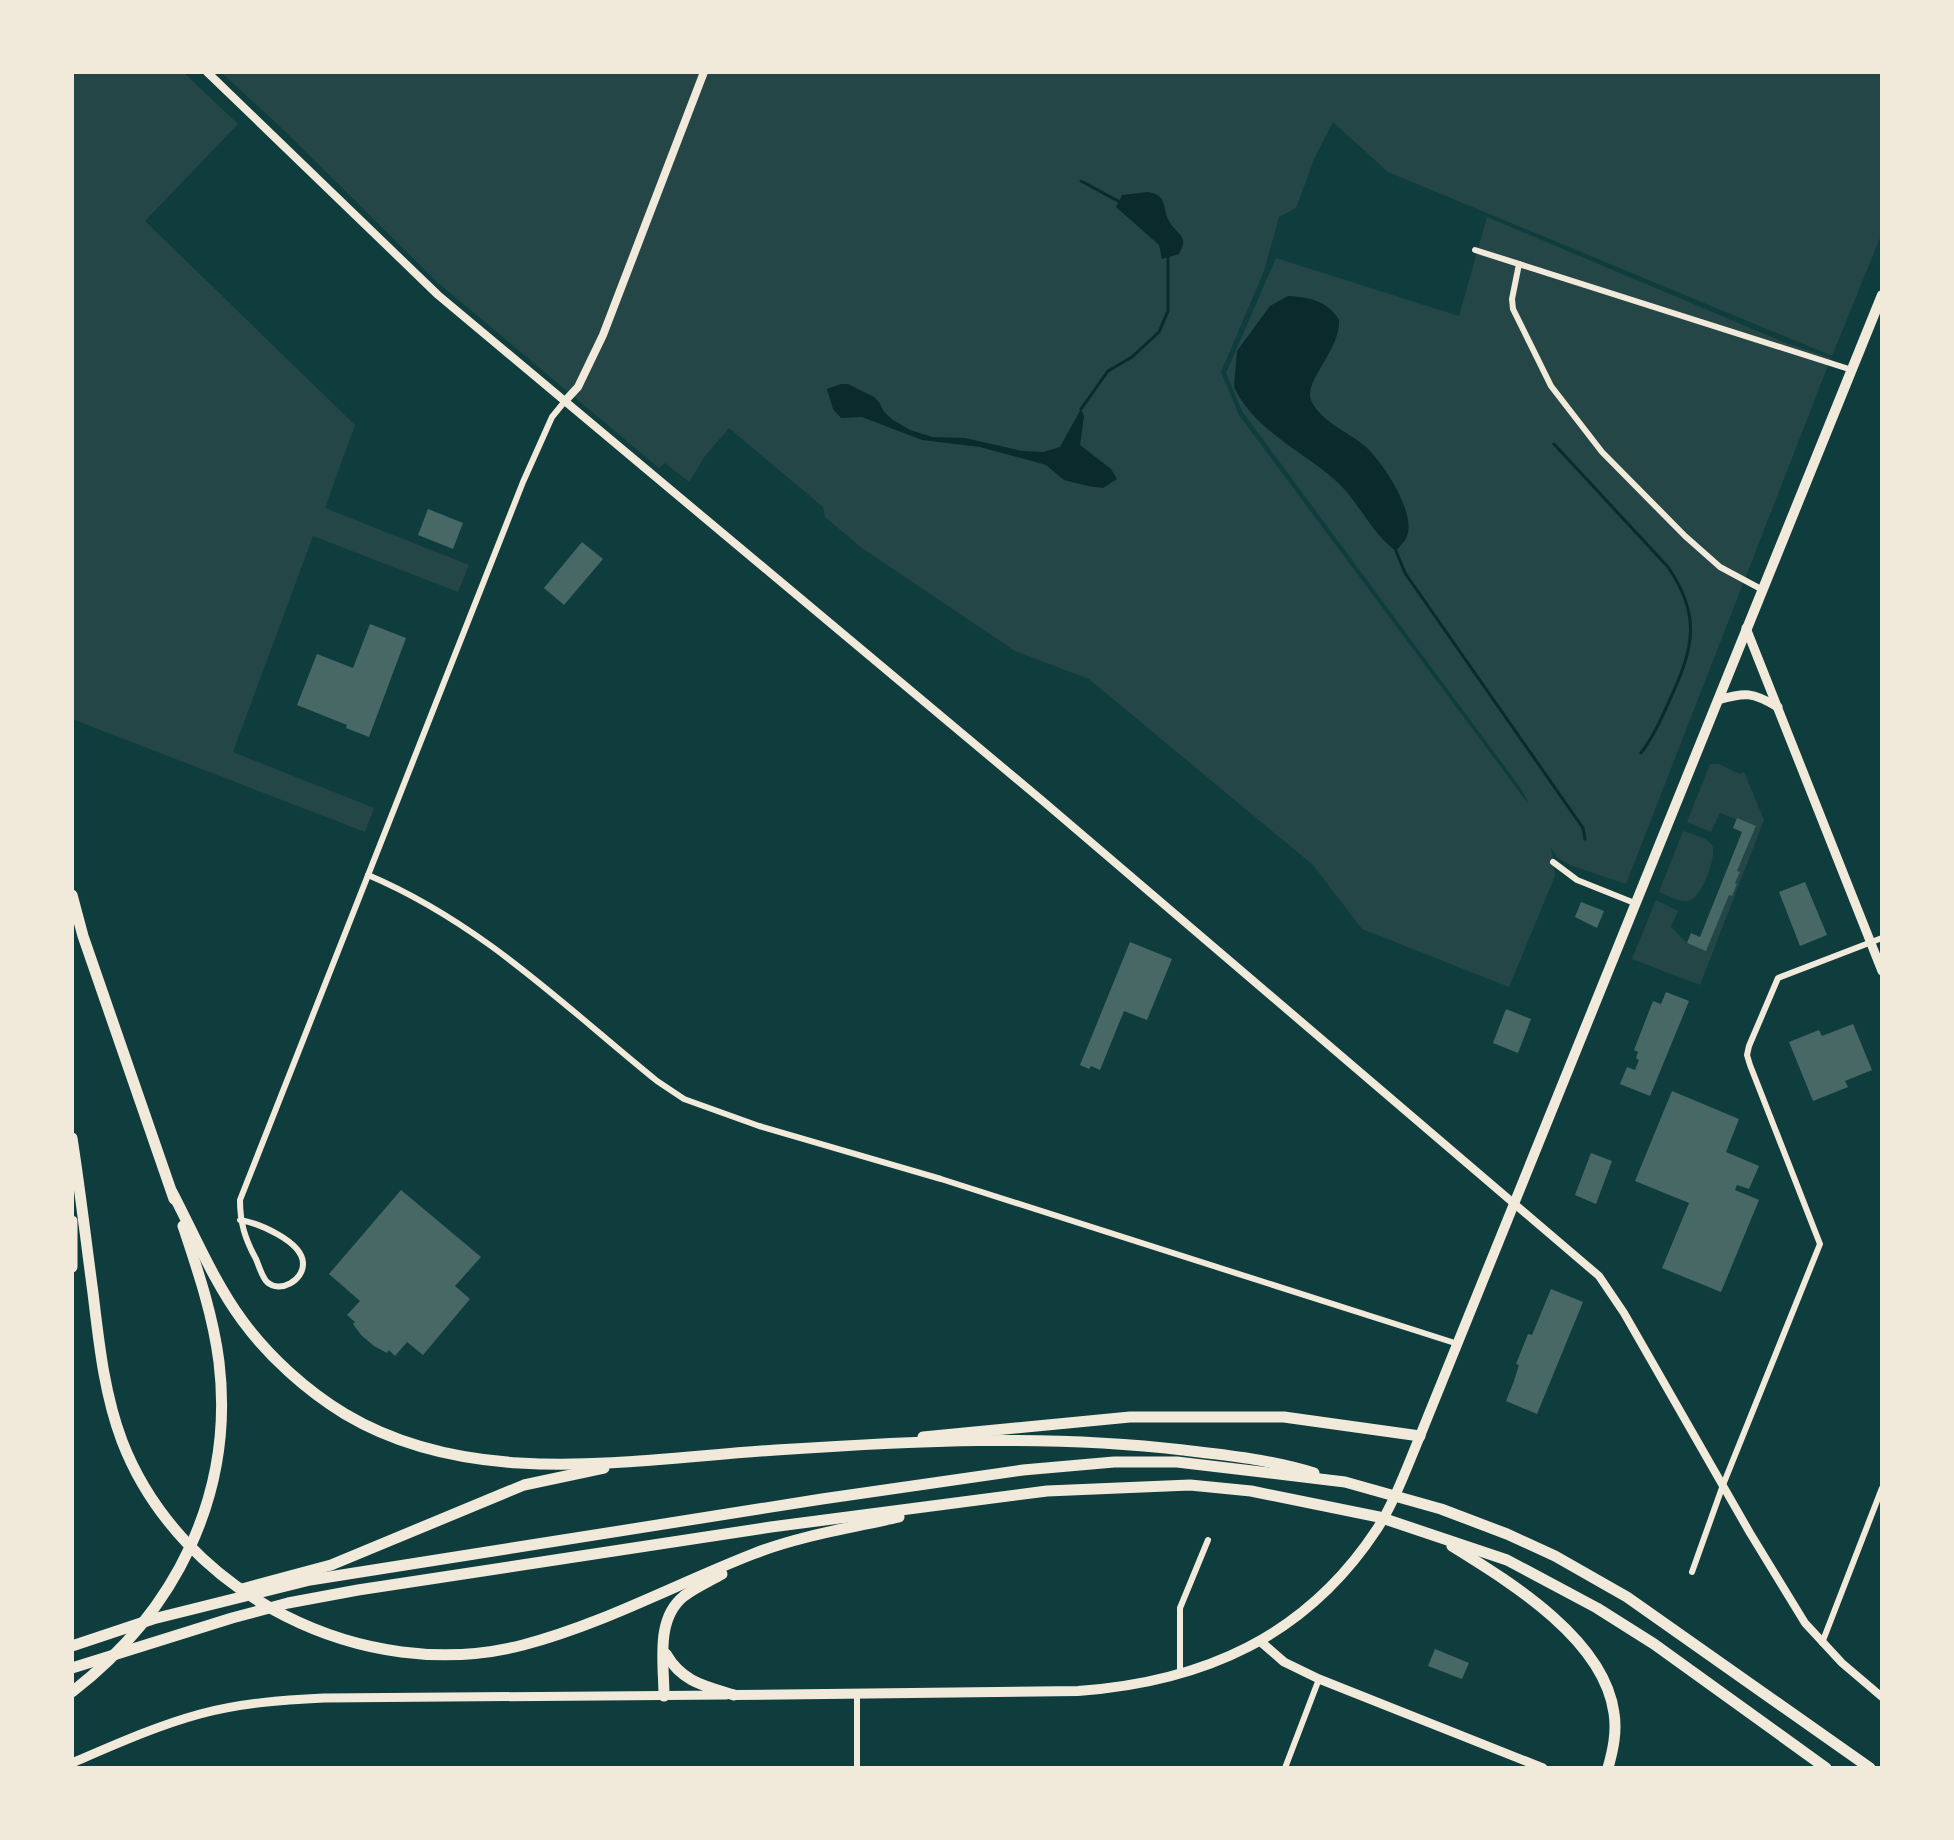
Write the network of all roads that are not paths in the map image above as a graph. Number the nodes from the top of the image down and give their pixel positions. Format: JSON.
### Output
{"nodes":[{"id":1,"x":207,"y":72,"type":"edge"},
{"id":2,"x":704,"y":72,"type":"edge"},
{"id":3,"x":1475,"y":250,"type":"dead end"},
{"id":4,"x":1519,"y":264,"type":"junction"},
{"id":5,"x":1881,"y":300,"type":"edge"},
{"id":6,"x":1852,"y":370,"type":"junction"},
{"id":7,"x":565,"y":401,"type":"junction"},
{"id":8,"x":1761,"y":589,"type":"junction"},
{"id":9,"x":1746,"y":628,"type":"junction"},
{"id":10,"x":1718,"y":700,"type":"junction"},
{"id":11,"x":1779,"y":707,"type":"junction"},
{"id":12,"x":1553,"y":862,"type":"dead end"},
{"id":13,"x":368,"y":875,"type":"junction"},
{"id":14,"x":72,"y":895,"type":"edge"},
{"id":15,"x":1637,"y":904,"type":"junction"},
{"id":16,"x":1882,"y":938,"type":"edge"},
{"id":17,"x":1871,"y":942,"type":"junction"},
{"id":18,"x":1882,"y":971,"type":"edge"},
{"id":19,"x":72,"y":1138,"type":"edge"},
{"id":20,"x":77,"y":1167,"type":"junction"},
{"id":21,"x":72,"y":1186,"type":"edge"},
{"id":22,"x":172,"y":1192,"type":"junction"},
{"id":23,"x":1516,"y":1204,"type":"junction"},
{"id":24,"x":240,"y":1220,"type":"junction"},
{"id":25,"x":72,"y":1221,"type":"edge"},
{"id":26,"x":72,"y":1267,"type":"edge"},
{"id":27,"x":1458,"y":1344,"type":"junction"},
{"id":28,"x":1420,"y":1436,"type":"junction"},
{"id":29,"x":891,"y":1442,"type":"junction"},
{"id":30,"x":644,"y":1461,"type":"junction"},
{"id":31,"x":1345,"y":1482,"type":"junction"},
{"id":32,"x":1723,"y":1485,"type":"junction"},
{"id":33,"x":1882,"y":1488,"type":"edge"},
{"id":34,"x":969,"y":1502,"type":"junction"},
{"id":35,"x":1431,"y":1533,"type":"junction"},
{"id":36,"x":1208,"y":1540,"type":"dead end"},
{"id":37,"x":742,"y":1559,"type":"junction"},
{"id":38,"x":1692,"y":1572,"type":"dead end"},
{"id":39,"x":153,"y":1619,"type":"junction"},
{"id":40,"x":1261,"y":1642,"type":"junction"},
{"id":41,"x":1822,"y":1643,"type":"junction"},
{"id":42,"x":72,"y":1646,"type":"edge"},
{"id":43,"x":664,"y":1649,"type":"junction"},
{"id":44,"x":72,"y":1668,"type":"edge"},
{"id":45,"x":1180,"y":1675,"type":"junction"},
{"id":46,"x":1319,"y":1679,"type":"junction"},
{"id":47,"x":72,"y":1692,"type":"edge"},
{"id":48,"x":857,"y":1693,"type":"junction"},
{"id":49,"x":734,"y":1695,"type":"junction"},
{"id":50,"x":664,"y":1696,"type":"junction"},
{"id":51,"x":1882,"y":1697,"type":"edge"},
{"id":52,"x":72,"y":1763,"type":"edge"},
{"id":53,"x":857,"y":1768,"type":"edge"},
{"id":54,"x":1285,"y":1768,"type":"edge"},
{"id":55,"x":1543,"y":1768,"type":"edge"},
{"id":56,"x":1608,"y":1768,"type":"edge"},
{"id":57,"x":1826,"y":1768,"type":"edge"},
{"id":58,"x":1870,"y":1768,"type":"edge"}],
"edges":[{"from":1,"to":7,"type":"street"},
{"from":2,"to":7,"type":"street"},
{"from":3,"to":4,"type":"street"},
{"from":4,"to":6,"type":"street"},
{"from":4,"to":8,"type":"street"},
{"from":5,"to":6,"type":"main road"},
{"from":6,"to":8,"type":"main road"},
{"from":7,"to":13,"type":"street"},
{"from":7,"to":23,"type":"street"},
{"from":8,"to":9,"type":"main road"},
{"from":9,"to":10,"type":"main road"},
{"from":9,"to":11,"type":"main road"},
{"from":10,"to":11,"type":"main road"},
{"from":10,"to":15,"type":"main road"},
{"from":11,"to":17,"type":"main road"},
{"from":12,"to":15,"type":"street"},
{"from":13,"to":24,"type":"street"},
{"from":13,"to":27,"type":"street"},
{"from":14,"to":22,"type":"highway"},
{"from":15,"to":23,"type":"main road"},
{"from":16,"to":17,"type":"street"},
{"from":17,"to":18,"type":"main road"},
{"from":17,"to":32,"type":"street"},
{"from":19,"to":20,"type":"highway"},
{"from":20,"to":21,"type":"highway"},
{"from":20,"to":37,"type":"highway"},
{"from":22,"to":30,"type":"highway"},
{"from":22,"to":47,"type":"highway"},
{"from":23,"to":27,"type":"main road"},
{"from":23,"to":32,"type":"street"},
{"from":24,"to":24,"type":"street"},
{"from":25,"to":26,"type":"highway"},
{"from":27,"to":28,"type":"main road"},
{"from":28,"to":29,"type":"highway"},
{"from":28,"to":40,"type":"main road"},
{"from":29,"to":30,"type":"highway"},
{"from":29,"to":31,"type":"highway"},
{"from":30,"to":39,"type":"highway"},
{"from":31,"to":39,"type":"highway"},
{"from":31,"to":58,"type":"highway"},
{"from":32,"to":38,"type":"street"},
{"from":32,"to":41,"type":"street"},
{"from":33,"to":41,"type":"street"},
{"from":34,"to":35,"type":"highway"},
{"from":34,"to":37,"type":"highway"},
{"from":34,"to":44,"type":"highway"},
{"from":35,"to":56,"type":"highway"},
{"from":35,"to":57,"type":"highway"},
{"from":36,"to":45,"type":"street"},
{"from":37,"to":43,"type":"highway"},
{"from":39,"to":42,"type":"highway"},
{"from":40,"to":45,"type":"main road"},
{"from":40,"to":46,"type":"main road"},
{"from":41,"to":51,"type":"street"},
{"from":43,"to":49,"type":"highway"},
{"from":43,"to":50,"type":"highway"},
{"from":45,"to":48,"type":"main road"},
{"from":46,"to":54,"type":"street"},
{"from":46,"to":55,"type":"main road"},
{"from":48,"to":49,"type":"main road"},
{"from":48,"to":53,"type":"street"},
{"from":49,"to":50,"type":"main road"},
{"from":50,"to":52,"type":"main road"}]}
